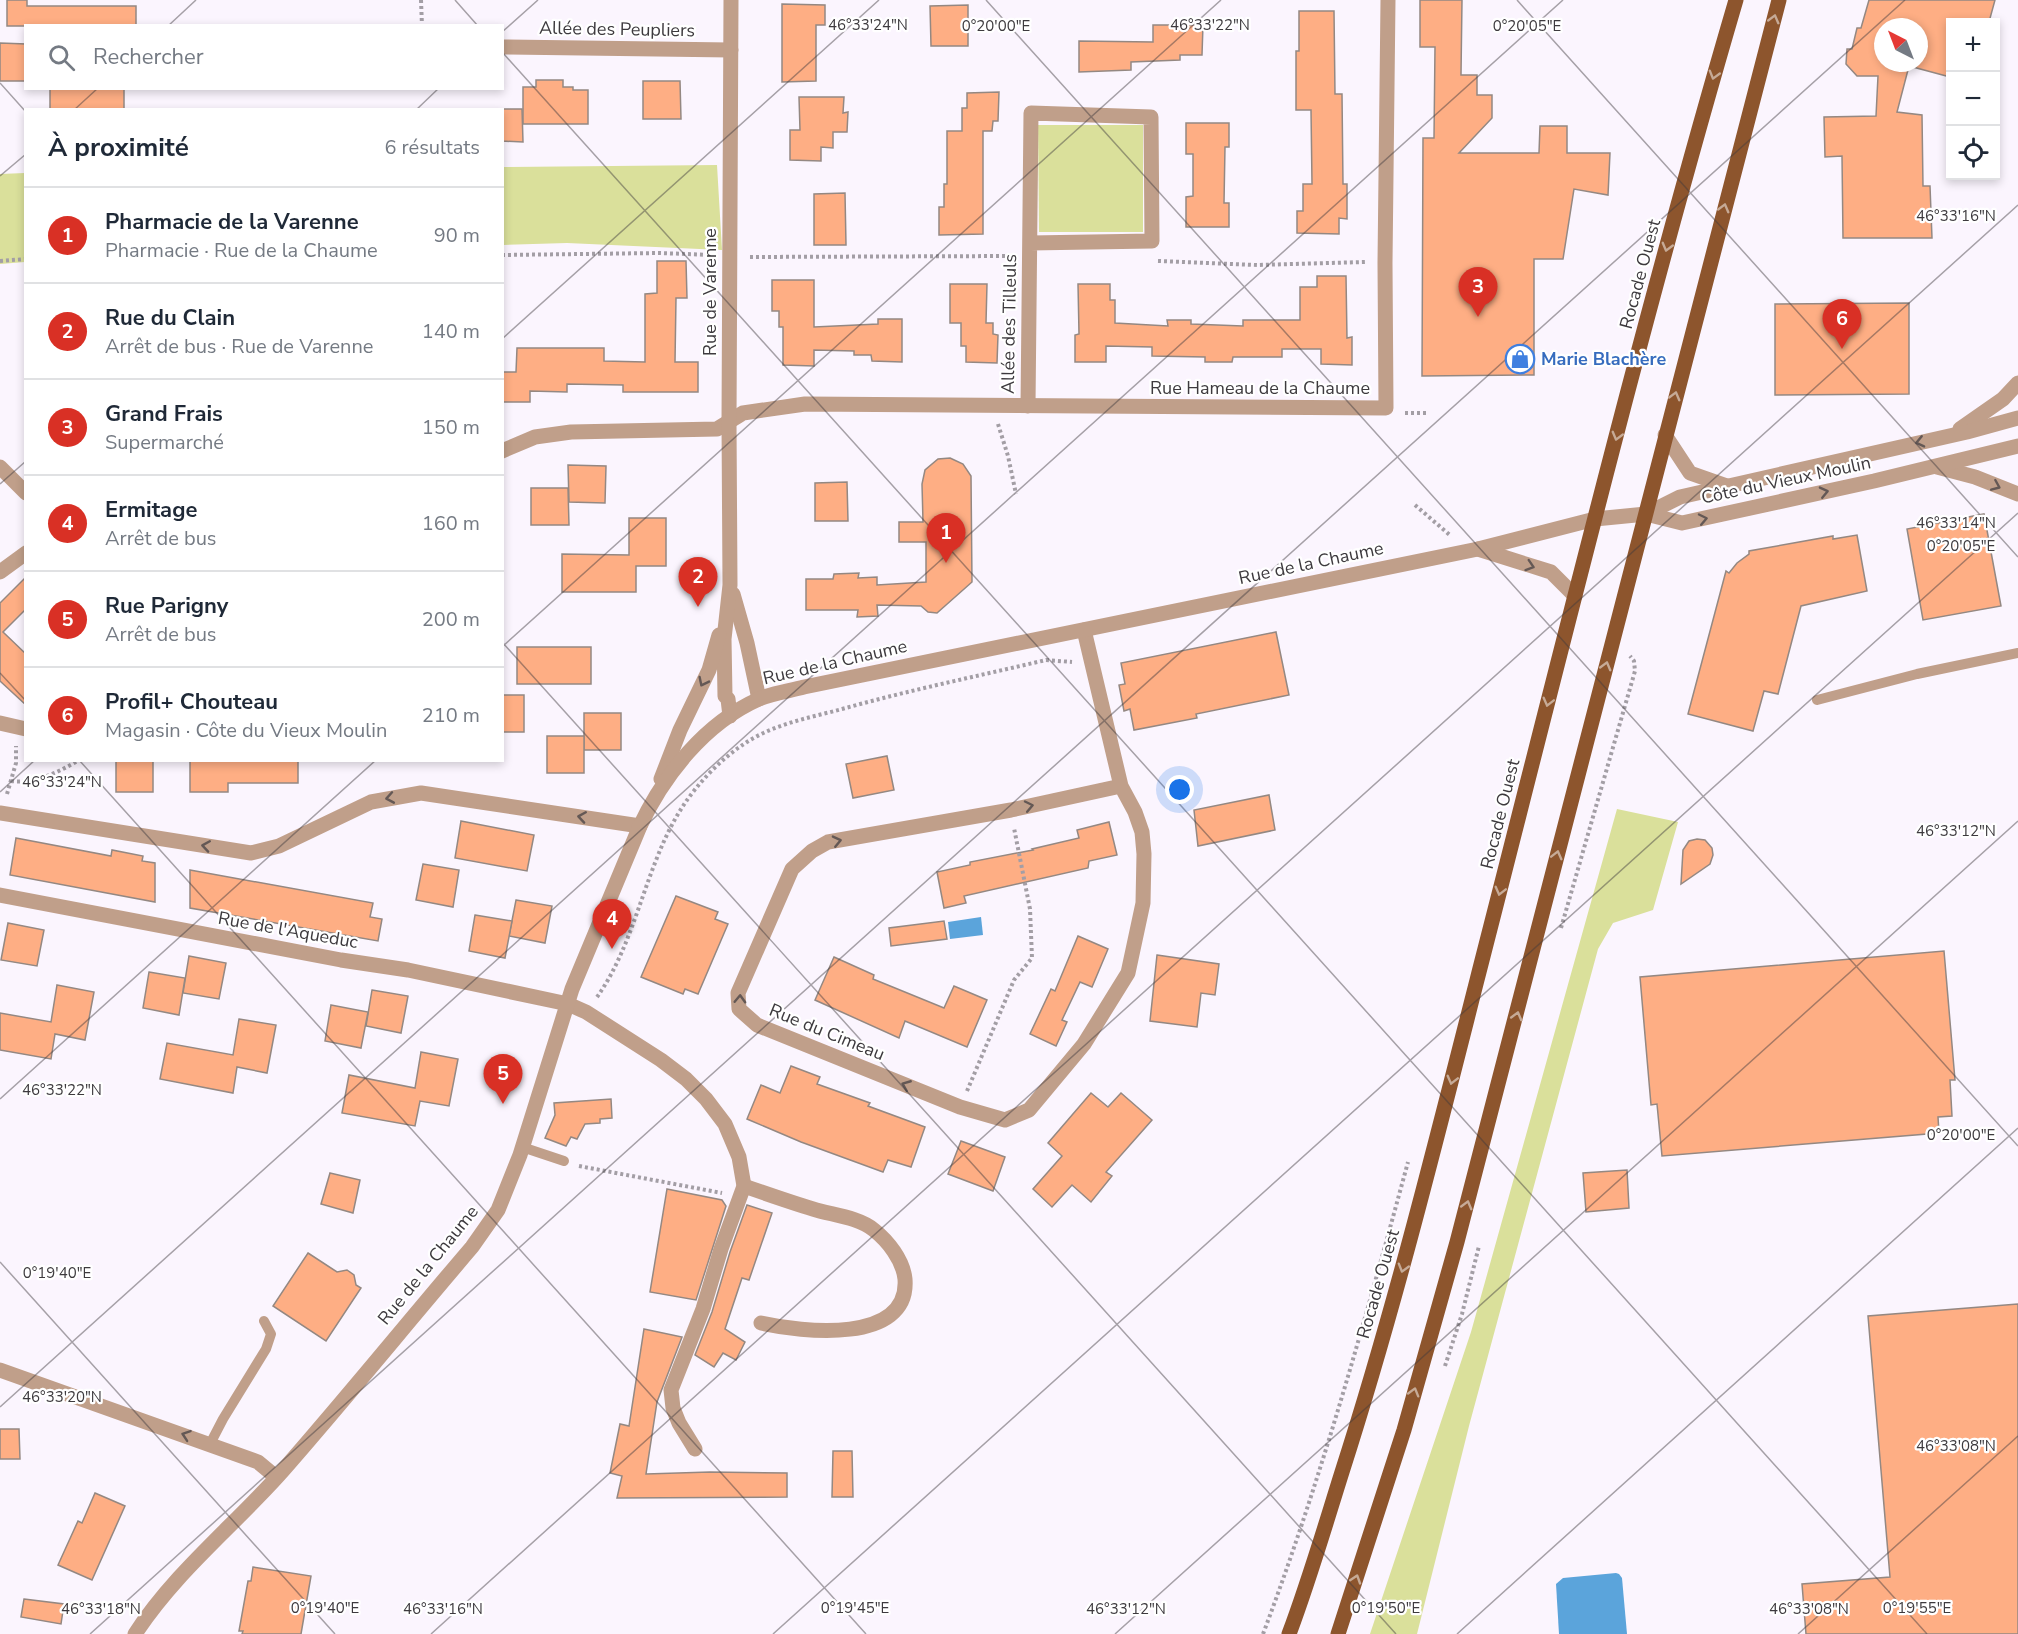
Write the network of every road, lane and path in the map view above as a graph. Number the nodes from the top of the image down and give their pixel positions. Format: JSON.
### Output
{"nodes":[{"id":1,"x":421,"y":0,"type":"edge"},
{"id":2,"x":731,"y":0,"type":"edge"},
{"id":3,"x":1388,"y":0,"type":"edge"},
{"id":4,"x":1736,"y":0,"type":"edge"},
{"id":5,"x":1779,"y":0,"type":"edge"},
{"id":6,"x":422,"y":24,"type":"edge"},
{"id":7,"x":504,"y":47,"type":"edge"},
{"id":8,"x":731,"y":50,"type":"junction"},
{"id":9,"x":1030,"y":243,"type":"junction"},
{"id":10,"x":504,"y":255,"type":"edge"},
{"id":11,"x":730,"y":256,"type":"junction"},
{"id":12,"x":24,"y":259,"type":"edge"},
{"id":13,"x":0,"y":261,"type":"edge"},
{"id":14,"x":2018,"y":382,"type":"edge"},
{"id":15,"x":1028,"y":406,"type":"junction"},
{"id":16,"x":1404,"y":413,"type":"dead end"},
{"id":17,"x":1426,"y":413,"type":"dead end"},
{"id":18,"x":2018,"y":418,"type":"edge"},
{"id":19,"x":729,"y":422,"type":"junction"},
{"id":20,"x":999,"y":434,"type":"dead end"},
{"id":21,"x":1665,"y":435,"type":"junction"},
{"id":22,"x":1950,"y":436,"type":"junction"},
{"id":23,"x":2018,"y":446,"type":"edge"},
{"id":24,"x":504,"y":450,"type":"edge"},
{"id":25,"x":1934,"y":466,"type":"junction"},
{"id":26,"x":0,"y":468,"type":"edge"},
{"id":27,"x":1727,"y":486,"type":"junction"},
{"id":28,"x":24,"y":491,"type":"edge"},
{"id":29,"x":1016,"y":494,"type":"dead end"},
{"id":30,"x":2018,"y":495,"type":"edge"},
{"id":31,"x":1415,"y":505,"type":"dead end"},
{"id":32,"x":1646,"y":514,"type":"junction"},
{"id":33,"x":1595,"y":519,"type":"junction"},
{"id":34,"x":1440,"y":527,"type":"dead end"},
{"id":35,"x":1478,"y":549,"type":"junction"},
{"id":36,"x":24,"y":554,"type":"edge"},
{"id":37,"x":0,"y":572,"type":"edge"},
{"id":38,"x":730,"y":585,"type":"junction"},
{"id":39,"x":1575,"y":596,"type":"junction"},
{"id":40,"x":1084,"y":630,"type":"junction"},
{"id":41,"x":2018,"y":653,"type":"edge"},
{"id":42,"x":1092,"y":664,"type":"junction"},
{"id":43,"x":759,"y":699,"type":"junction"},
{"id":44,"x":1816,"y":700,"type":"dead end"},
{"id":45,"x":730,"y":716,"type":"junction"},
{"id":46,"x":0,"y":723,"type":"edge"},
{"id":47,"x":24,"y":729,"type":"edge"},
{"id":48,"x":17,"y":744,"type":"dead end"},
{"id":49,"x":75,"y":762,"type":"edge"},
{"id":50,"x":1121,"y":786,"type":"junction"},
{"id":51,"x":651,"y":804,"type":"junction"},
{"id":52,"x":1011,"y":810,"type":"junction"},
{"id":53,"x":0,"y":813,"type":"edge"},
{"id":54,"x":640,"y":826,"type":"junction"},
{"id":55,"x":0,"y":895,"type":"edge"},
{"id":56,"x":568,"y":1004,"type":"junction"},
{"id":57,"x":586,"y":1012,"type":"junction"},
{"id":58,"x":960,"y":1107,"type":"junction"},
{"id":59,"x":522,"y":1147,"type":"junction"},
{"id":60,"x":1410,"y":1151,"type":"dead end"},
{"id":61,"x":564,"y":1161,"type":"joint"},
{"id":62,"x":742,"y":1191,"type":"junction"},
{"id":63,"x":264,"y":1322,"type":"dead end"},
{"id":64,"x":761,"y":1323,"type":"dead end"},
{"id":65,"x":0,"y":1370,"type":"edge"},
{"id":66,"x":210,"y":1444,"type":"junction"},
{"id":67,"x":695,"y":1449,"type":"dead end"},
{"id":68,"x":276,"y":1477,"type":"junction"},
{"id":69,"x":135,"y":1634,"type":"edge"},
{"id":70,"x":1263,"y":1634,"type":"edge"},
{"id":71,"x":1289,"y":1634,"type":"edge"},
{"id":72,"x":1338,"y":1634,"type":"edge"}],
"edges":[{"from":1,"to":6,"type":"path"},
{"from":2,"to":8,"type":"street","name":"Rue de Varenne"},
{"from":3,"to":15,"type":"street","name":"Rue Hameau de la Chaume"},
{"from":4,"to":33,"type":"main road","name":"Rocade Ouest","one_way":true},
{"from":21,"to":5,"type":"main road","one_way":true},
{"from":7,"to":8,"type":"street","name":"Allée des Peupliers"},
{"from":8,"to":11,"type":"street","name":"Rue de Varenne"},
{"from":9,"to":9,"type":"street","name":"Allée des Tilleuls"},
{"from":9,"to":15,"type":"street","name":"Allée des Tilleuls"},
{"from":10,"to":11,"type":"path"},
{"from":11,"to":19,"type":"street","name":"Rue de Varenne"},
{"from":12,"to":13,"type":"path"},
{"from":14,"to":22,"type":"street"},
{"from":15,"to":19,"type":"street","name":"Rue Hameau de la Chaume"},
{"from":16,"to":17,"type":"path"},
{"from":18,"to":22,"type":"street","name":"Côte du Vieux Moulin"},
{"from":19,"to":24,"type":"street","name":"Rue Hameau de la Chaume"},
{"from":19,"to":38,"type":"street","name":"Rue de Varenne"},
{"from":20,"to":29,"type":"path"},
{"from":21,"to":27,"type":"street","name":"Côte du Vieux Moulin"},
{"from":21,"to":32,"type":"main road"},
{"from":22,"to":27,"type":"street","name":"Côte du Vieux Moulin","one_way":true},
{"from":23,"to":25,"type":"street","name":"Côte du Vieux Moulin"},
{"from":25,"to":30,"type":"street","one_way":true},
{"from":32,"to":25,"type":"street","name":"Côte du Vieux Moulin","one_way":true},
{"from":26,"to":28,"type":"street"},
{"from":27,"to":32,"type":"street","name":"Côte du Vieux Moulin"},
{"from":31,"to":34,"type":"path"},
{"from":32,"to":33,"type":"street","name":"Rue de la Chaume"},
{"from":72,"to":32,"type":"main road","one_way":true},
{"from":33,"to":35,"type":"street","name":"Rue de la Chaume"},
{"from":33,"to":39,"type":"main road","name":"Rocade Ouest"},
{"from":35,"to":39,"type":"street","name":"Rue de la Chaume","one_way":true},
{"from":35,"to":40,"type":"street","name":"Rue de la Chaume"},
{"from":36,"to":37,"type":"street"},
{"from":38,"to":43,"type":"street","name":"Rue de Varenne"},
{"from":38,"to":45,"type":"street","name":"Rue de Varenne"},
{"from":38,"to":51,"type":"street","name":"Rue de Varenne","one_way":true},
{"from":39,"to":71,"type":"main road","name":"Rocade Ouest","one_way":true},
{"from":40,"to":42,"type":"street","name":"Rue du Cimeau"},
{"from":40,"to":43,"type":"street","name":"Rue de la Chaume"},
{"from":41,"to":44,"type":"lane"},
{"from":42,"to":50,"type":"street","name":"Rue du Cimeau"},
{"from":42,"to":57,"type":"path"},
{"from":43,"to":45,"type":"street","name":"Rue de la Chaume"},
{"from":45,"to":51,"type":"street","name":"Rue de la Chaume"},
{"from":46,"to":47,"type":"street"},
{"from":48,"to":49,"type":"path"},
{"from":52,"to":50,"type":"street","name":"Rue du Cimeau","one_way":true},
{"from":50,"to":58,"type":"street","name":"Rue du Cimeau"},
{"from":51,"to":54,"type":"street","name":"Rue de la Chaume"},
{"from":52,"to":58,"type":"path"},
{"from":58,"to":52,"type":"street","name":"Rue du Cimeau","one_way":true},
{"from":54,"to":53,"type":"street","one_way":true},
{"from":54,"to":56,"type":"street","name":"Rue de la Chaume"},
{"from":55,"to":56,"type":"street","name":"Rue de l'Aqueduc"},
{"from":56,"to":57,"type":"street","name":"Rue de l'Aqueduc"},
{"from":56,"to":59,"type":"street","name":"Rue de la Chaume"},
{"from":57,"to":62,"type":"street","name":"Rue de l'Aqueduc"},
{"from":59,"to":61,"type":"lane"},
{"from":59,"to":68,"type":"street","name":"Rue de la Chaume"},
{"from":60,"to":70,"type":"path"},
{"from":61,"to":62,"type":"path"},
{"from":62,"to":64,"type":"street"},
{"from":62,"to":67,"type":"street"},
{"from":63,"to":66,"type":"lane"},
{"from":66,"to":65,"type":"street","one_way":true},
{"from":66,"to":68,"type":"street"},
{"from":68,"to":69,"type":"street","name":"Rue de la Chaume"}]}
